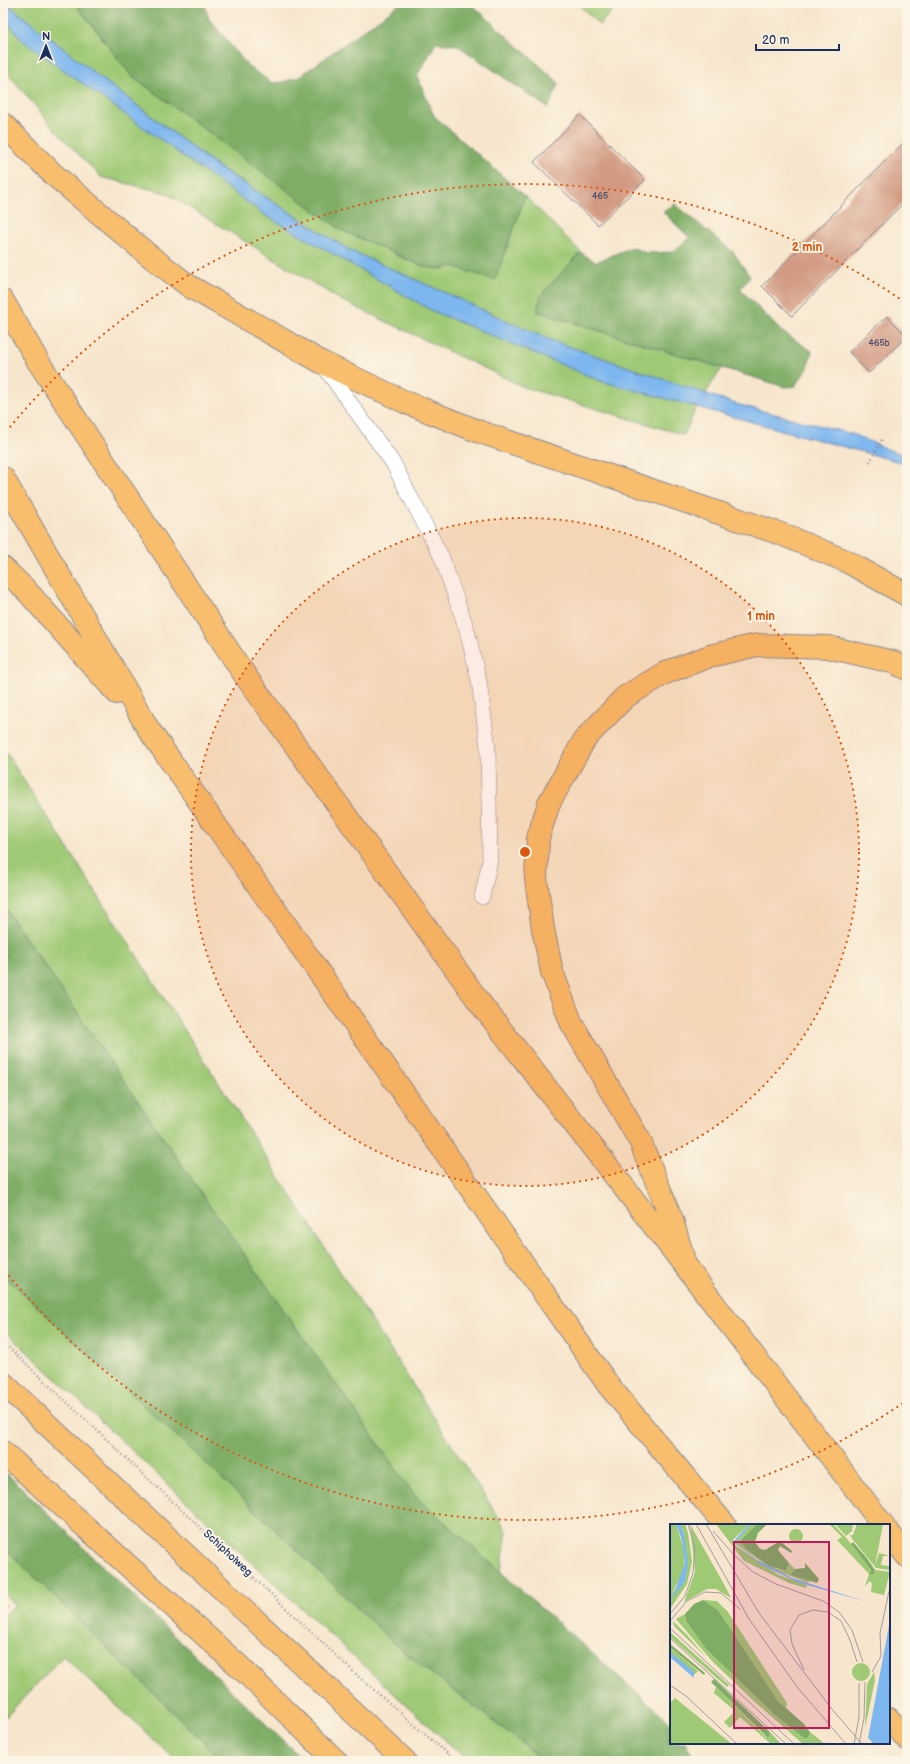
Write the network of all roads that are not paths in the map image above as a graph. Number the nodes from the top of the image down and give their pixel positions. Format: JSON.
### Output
{"nodes":[{"id":1,"x":3,"y":124,"type":"edge"},
{"id":2,"x":3,"y":300,"type":"edge"},
{"id":3,"x":321,"y":362,"type":"junction"},
{"id":4,"x":3,"y":478,"type":"edge"},
{"id":5,"x":3,"y":568,"type":"edge"},
{"id":6,"x":907,"y":595,"type":"edge"},
{"id":7,"x":907,"y":669,"type":"edge"},
{"id":8,"x":149,"y":730,"type":"junction"},
{"id":9,"x":482,"y":897,"type":"dead end"},
{"id":10,"x":686,"y":1267,"type":"junction"},
{"id":11,"x":3,"y":1383,"type":"edge"},
{"id":12,"x":3,"y":1452,"type":"edge"},
{"id":13,"x":724,"y":1524,"type":"edge"},
{"id":14,"x":882,"y":1524,"type":"edge"},
{"id":15,"x":890,"y":1534,"type":"edge"},
{"id":16,"x":907,"y":1556,"type":"edge"},
{"id":17,"x":890,"y":1720,"type":"edge"},
{"id":18,"x":907,"y":1739,"type":"edge"},
{"id":19,"x":336,"y":1761,"type":"edge"},
{"id":20,"x":405,"y":1761,"type":"edge"}],
"edges":[{"from":1,"to":3,"type":"main road"},
{"from":2,"to":10,"type":"main road"},
{"from":3,"to":6,"type":"main road"},
{"from":3,"to":9,"type":"lane"},
{"from":4,"to":8,"type":"main road"},
{"from":5,"to":8,"type":"main road"},
{"from":7,"to":10,"type":"main road"},
{"from":8,"to":13,"type":"main road"},
{"from":10,"to":14,"type":"main road"},
{"from":11,"to":20,"type":"main road"},
{"from":12,"to":19,"type":"main road"},
{"from":15,"to":16,"type":"main road"},
{"from":17,"to":18,"type":"main road"}]}
